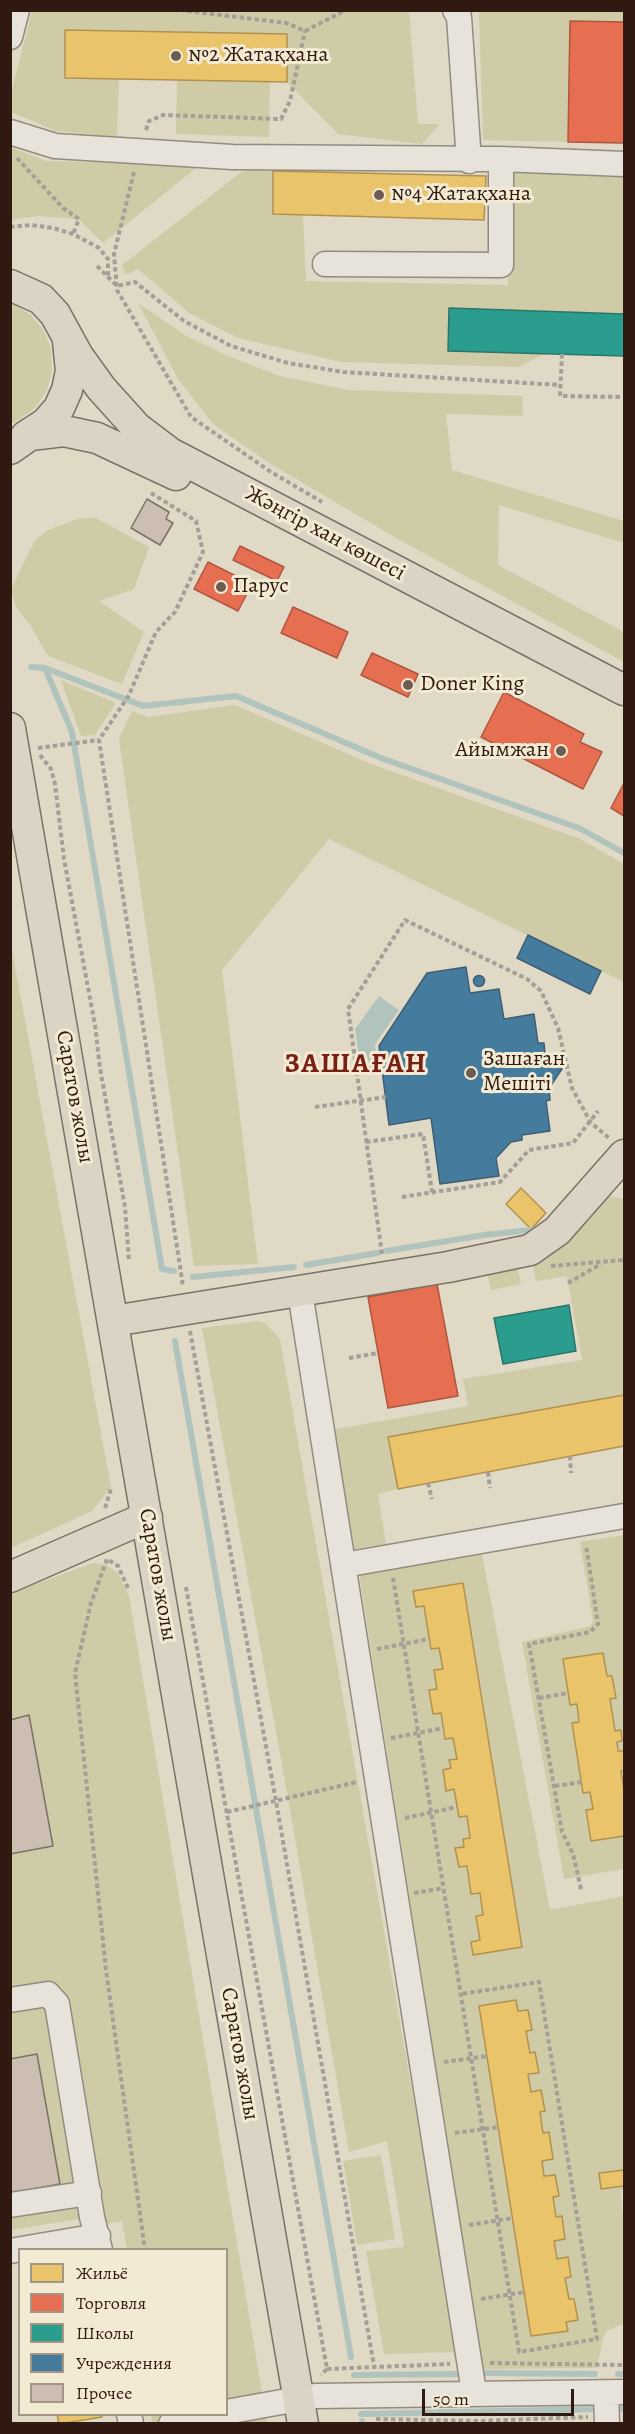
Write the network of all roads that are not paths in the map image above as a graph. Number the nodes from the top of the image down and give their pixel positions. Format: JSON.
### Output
{"nodes":[{"id":1,"x":17,"y":10,"type":"edge"},
{"id":2,"x":455,"y":10,"type":"edge"},
{"id":3,"x":10,"y":38,"type":"edge"},
{"id":4,"x":10,"y":132,"type":"edge"},
{"id":5,"x":501,"y":159,"type":"junction"},
{"id":6,"x":469,"y":161,"type":"junction"},
{"id":7,"x":624,"y":164,"type":"edge"},
{"id":8,"x":325,"y":264,"type":"dead end"},
{"id":9,"x":10,"y":285,"type":"edge"},
{"id":10,"x":65,"y":332,"type":"junction"},
{"id":11,"x":17,"y":442,"type":"edge"},
{"id":12,"x":624,"y":690,"type":"edge"},
{"id":13,"x":624,"y":711,"type":"edge"},
{"id":14,"x":10,"y":728,"type":"edge"},
{"id":15,"x":10,"y":832,"type":"edge"},
{"id":16,"x":620,"y":1150,"type":"edge"},
{"id":17,"x":300,"y":1292,"type":"junction"},
{"id":18,"x":113,"y":1321,"type":"junction"},
{"id":19,"x":624,"y":1516,"type":"edge"},
{"id":20,"x":138,"y":1521,"type":"junction"},
{"id":21,"x":344,"y":1565,"type":"junction"},
{"id":22,"x":10,"y":1577,"type":"edge"},
{"id":23,"x":10,"y":2000,"type":"edge"},
{"id":24,"x":89,"y":2193,"type":"junction"},
{"id":25,"x":10,"y":2205,"type":"edge"},
{"id":26,"x":99,"y":2243,"type":"edge"},
{"id":27,"x":43,"y":2248,"type":"edge"},
{"id":28,"x":474,"y":2392,"type":"junction"},
{"id":29,"x":611,"y":2406,"type":"edge"},
{"id":30,"x":296,"y":2408,"type":"edge"},
{"id":31,"x":228,"y":2412,"type":"edge"},
{"id":32,"x":208,"y":2416,"type":"edge"},
{"id":33,"x":171,"y":2424,"type":"edge"}],
"edges":[{"from":1,"to":3,"type":"street"},
{"from":2,"to":6,"type":"street"},
{"from":4,"to":6,"type":"street"},
{"from":5,"to":6,"type":"street"},
{"from":5,"to":7,"type":"street"},
{"from":5,"to":8,"type":"street"},
{"from":9,"to":10,"type":"main road","name":"Жәңгір хан көшесі"},
{"from":10,"to":11,"type":"main road","name":"Жәңгір хан көшесі"},
{"from":10,"to":12,"type":"main road","name":"Жәңгір хан көшесі"},
{"from":11,"to":13,"type":"main road","name":"Жәңгір хан көшесі"},
{"from":14,"to":18,"type":"main road","name":"Саратов жолы"},
{"from":15,"to":20,"type":"main road","name":"Саратов жолы"},
{"from":16,"to":17,"type":"main road"},
{"from":17,"to":18,"type":"main road"},
{"from":17,"to":21,"type":"street"},
{"from":18,"to":20,"type":"main road","name":"Саратов жолы"},
{"from":19,"to":21,"type":"street"},
{"from":20,"to":22,"type":"main road"},
{"from":20,"to":30,"type":"main road","name":"Саратов жолы"},
{"from":21,"to":28,"type":"street"},
{"from":23,"to":24,"type":"street"},
{"from":24,"to":25,"type":"street"},
{"from":24,"to":26,"type":"street"},
{"from":26,"to":27,"type":"street"},
{"from":28,"to":29,"type":"street"},
{"from":28,"to":30,"type":"street"},
{"from":30,"to":31,"type":"street"},
{"from":32,"to":33,"type":"street"}]}
